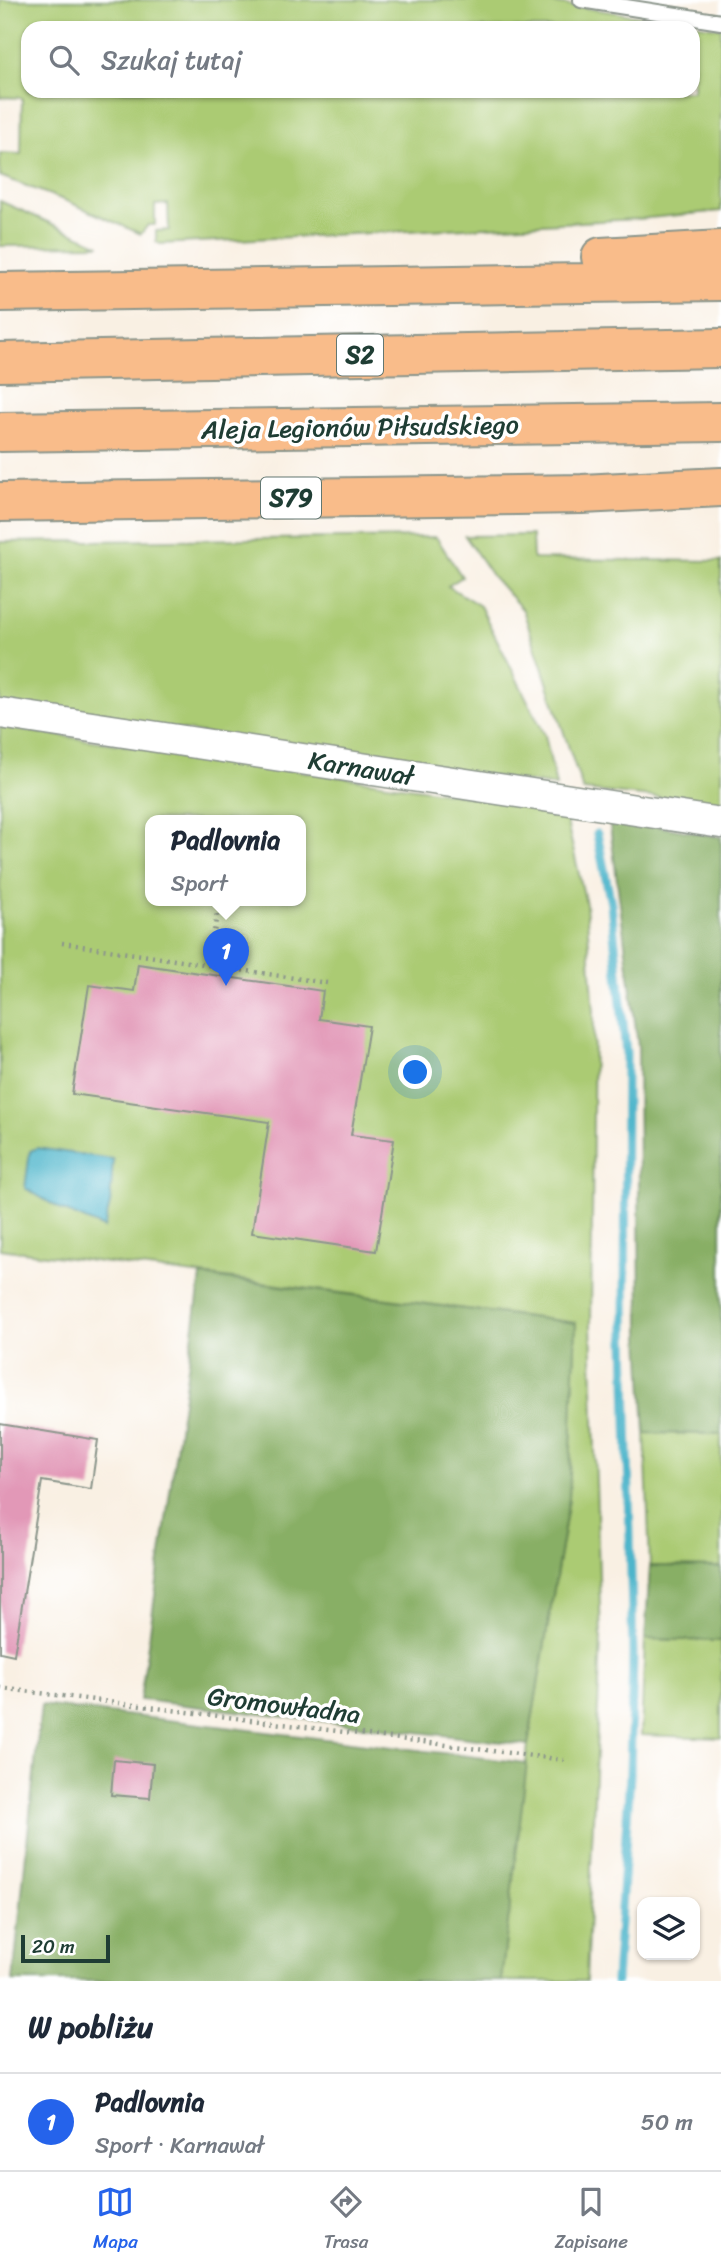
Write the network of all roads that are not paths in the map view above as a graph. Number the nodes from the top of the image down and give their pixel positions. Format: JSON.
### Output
{"nodes":[{"id":1,"x":582,"y":0,"type":"edge"},
{"id":2,"x":721,"y":22,"type":"edge"},
{"id":3,"x":721,"y":250,"type":"edge"},
{"id":4,"x":721,"y":281,"type":"edge"},
{"id":5,"x":327,"y":285,"type":"junction"},
{"id":6,"x":0,"y":292,"type":"edge"},
{"id":7,"x":721,"y":348,"type":"edge"},
{"id":8,"x":0,"y":362,"type":"edge"},
{"id":9,"x":721,"y":422,"type":"edge"},
{"id":10,"x":0,"y":432,"type":"edge"},
{"id":11,"x":721,"y":487,"type":"edge"},
{"id":12,"x":0,"y":502,"type":"edge"},
{"id":13,"x":0,"y":713,"type":"edge"},
{"id":14,"x":721,"y":823,"type":"edge"}],
"edges":[{"from":1,"to":2,"type":"lane"},
{"from":3,"to":5,"type":"highway"},
{"from":4,"to":5,"type":"highway"},
{"from":5,"to":6,"type":"highway"},
{"from":7,"to":8,"type":"highway","number":"S2"},
{"from":9,"to":10,"type":"highway","name":"Aleja Legionów Piłsudskiego"},
{"from":11,"to":12,"type":"highway","number":"S79"},
{"from":13,"to":14,"type":"street","name":"Karnawał"}]}
